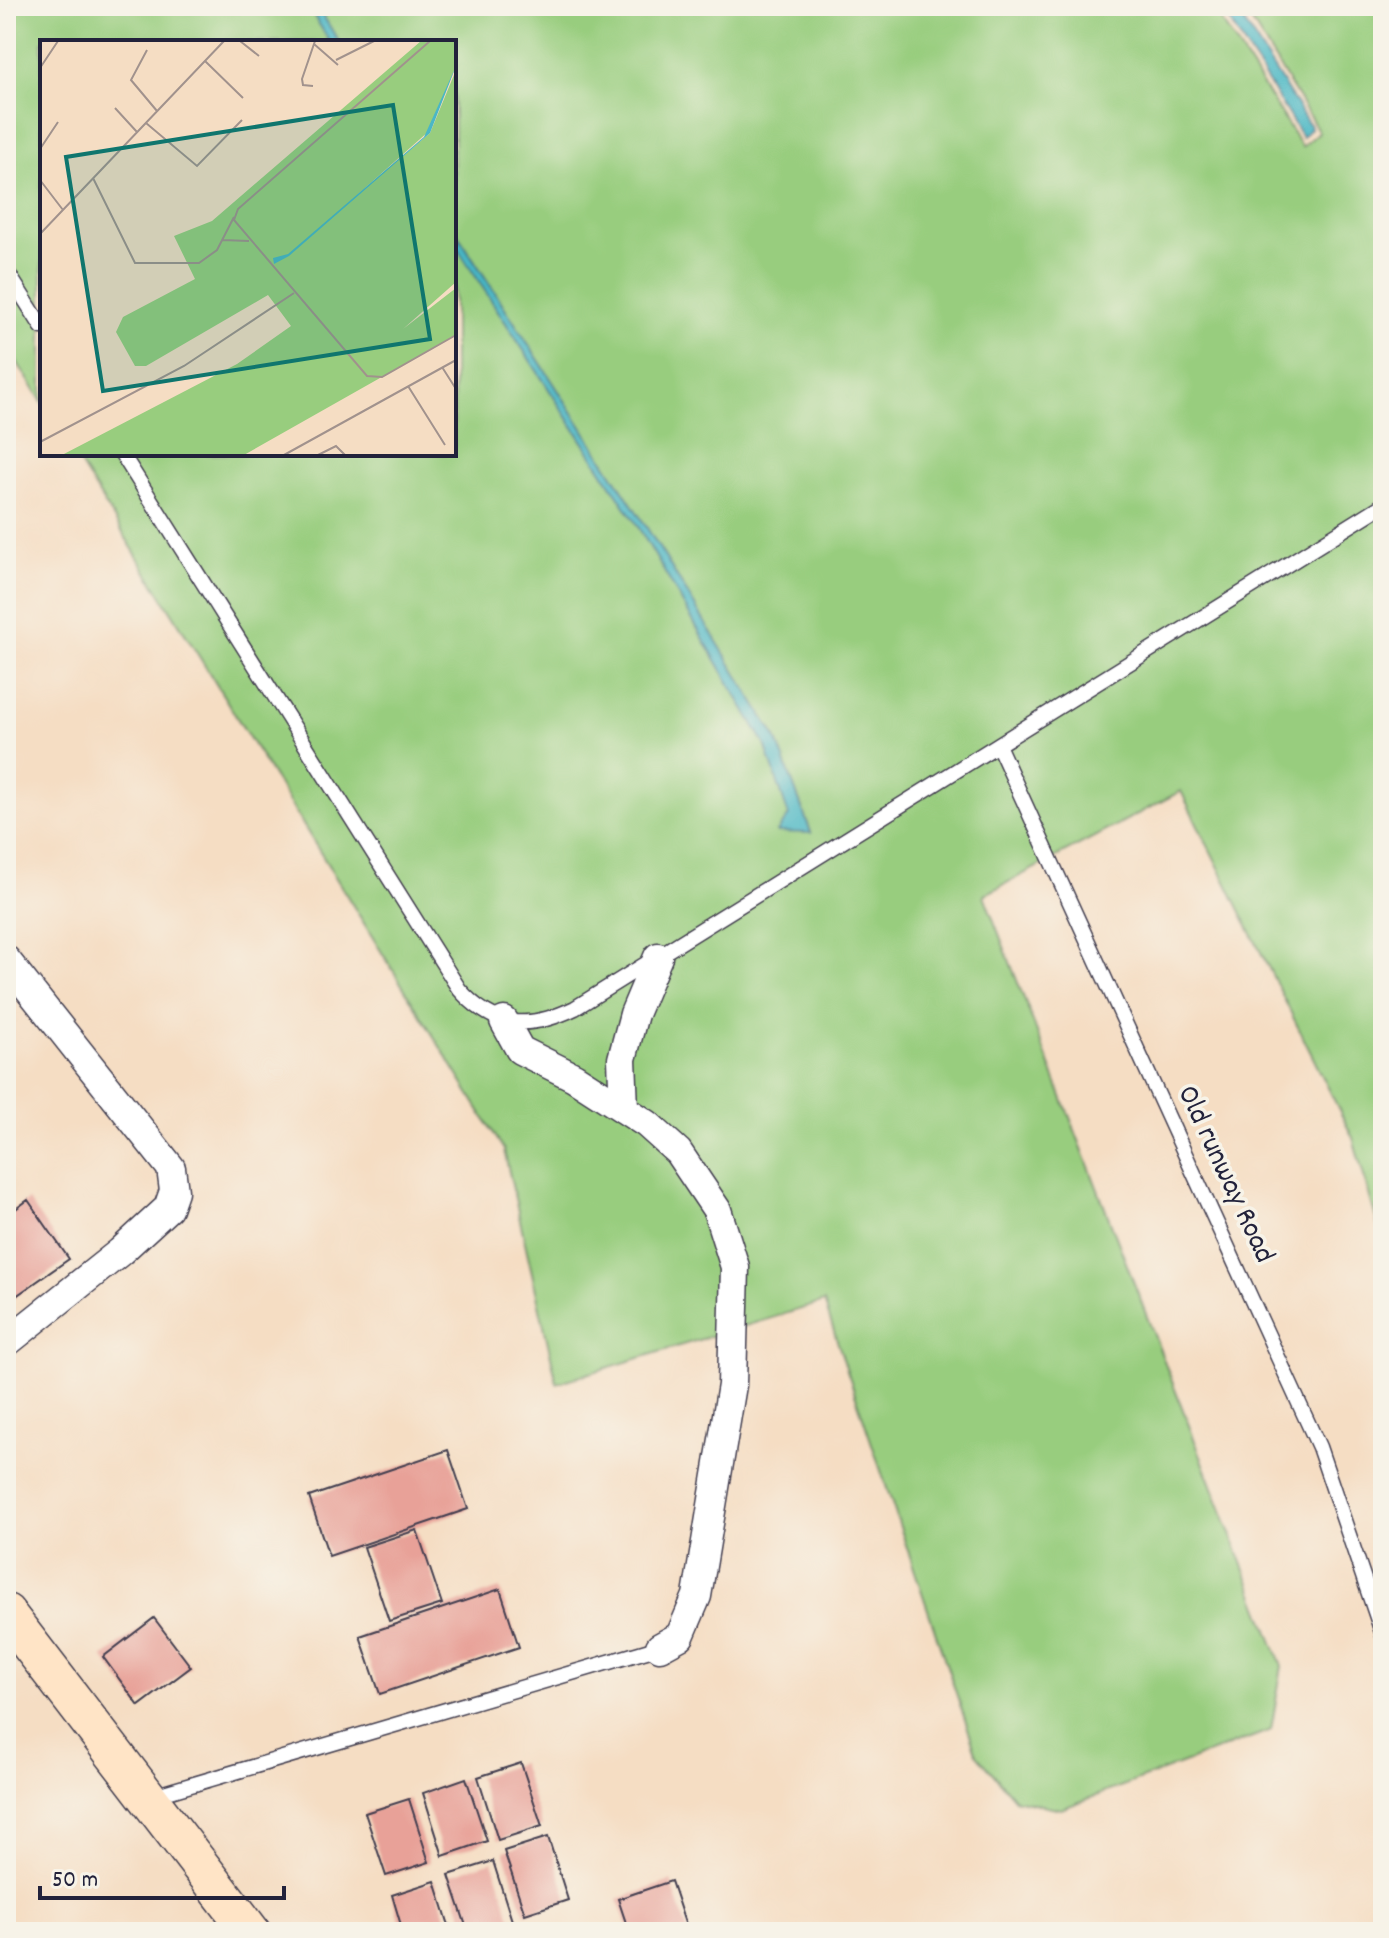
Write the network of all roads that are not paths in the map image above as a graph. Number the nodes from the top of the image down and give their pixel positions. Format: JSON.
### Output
{"nodes":[{"id":1,"x":6,"y":270,"type":"edge"},
{"id":2,"x":40,"y":324,"type":"edge"},
{"id":3,"x":123,"y":456,"type":"edge"},
{"id":4,"x":1383,"y":505,"type":"edge"},
{"id":5,"x":998,"y":745,"type":"junction"},
{"id":6,"x":658,"y":957,"type":"junction"},
{"id":7,"x":6,"y":960,"type":"edge"},
{"id":8,"x":504,"y":1021,"type":"junction"},
{"id":9,"x":624,"y":1109,"type":"junction"},
{"id":10,"x":6,"y":1343,"type":"edge"},
{"id":11,"x":6,"y":1613,"type":"edge"},
{"id":12,"x":1383,"y":1635,"type":"edge"},
{"id":13,"x":660,"y":1647,"type":"joint"},
{"id":14,"x":147,"y":1798,"type":"junction"},
{"id":15,"x":251,"y":1932,"type":"edge"}],
"edges":[{"from":1,"to":2,"type":"lane"},
{"from":3,"to":8,"type":"lane"},
{"from":4,"to":5,"type":"lane"},
{"from":5,"to":6,"type":"lane"},
{"from":5,"to":12,"type":"lane","name":"Old runway Road"},
{"from":6,"to":8,"type":"lane"},
{"from":6,"to":9,"type":"street"},
{"from":7,"to":10,"type":"street"},
{"from":8,"to":9,"type":"street"},
{"from":9,"to":13,"type":"street"},
{"from":11,"to":14,"type":"main road"},
{"from":13,"to":14,"type":"lane"},
{"from":14,"to":15,"type":"main road"}]}
